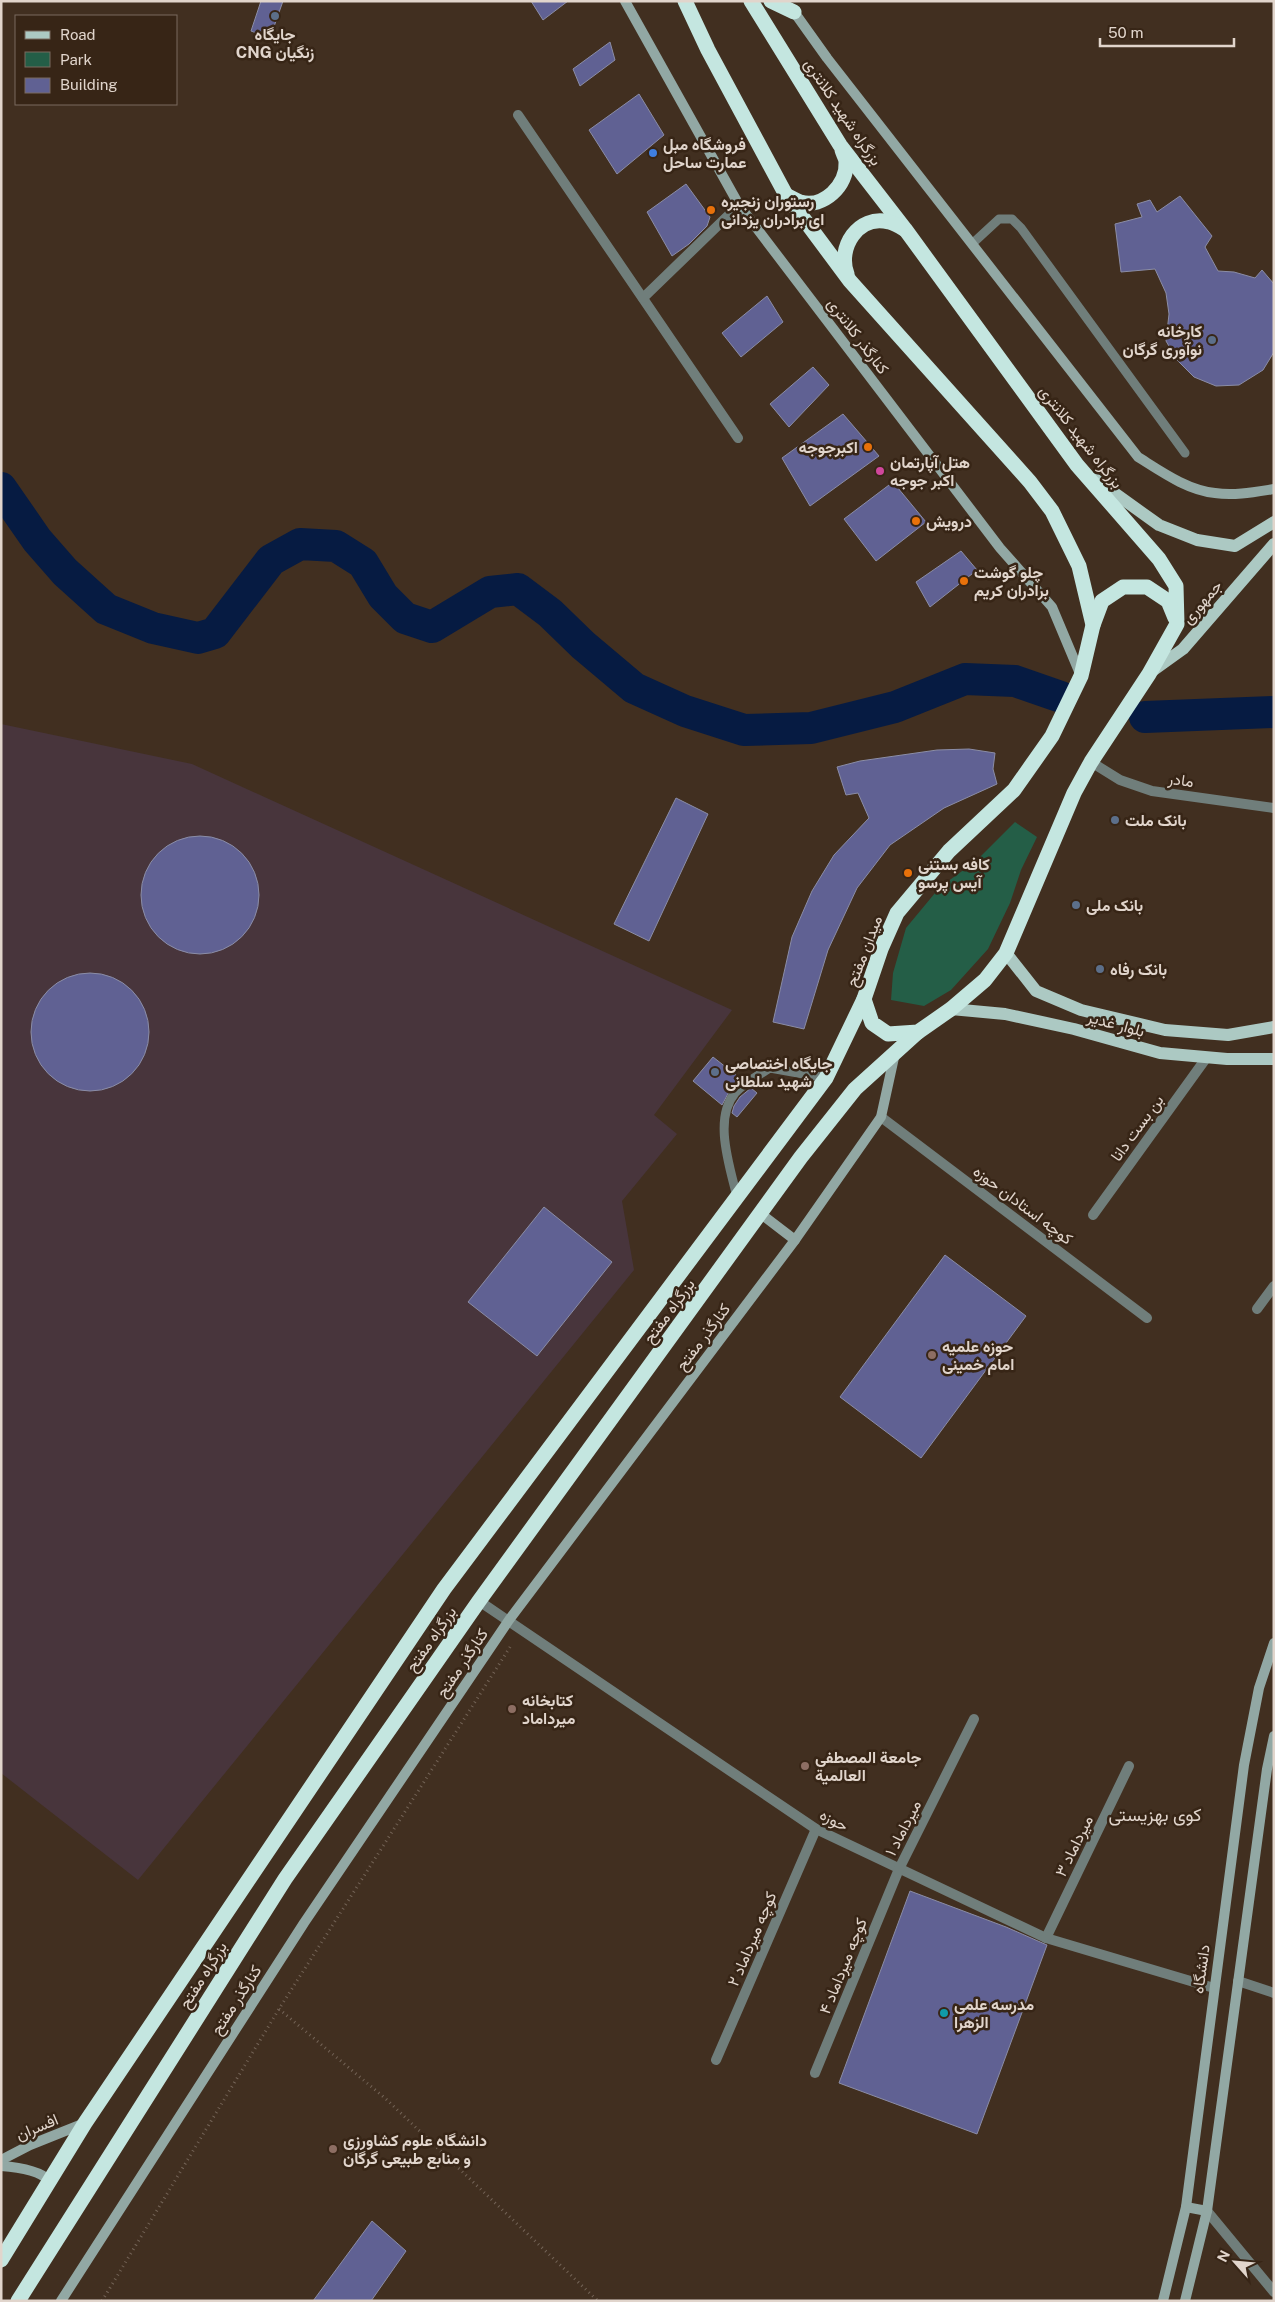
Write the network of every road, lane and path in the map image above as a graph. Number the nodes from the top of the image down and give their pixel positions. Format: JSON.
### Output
{"nodes":[{"id":1,"x":625,"y":1,"type":"edge"},
{"id":2,"x":685,"y":1,"type":"edge"},
{"id":3,"x":751,"y":1,"type":"edge"},
{"id":4,"x":771,"y":1,"type":"edge"},
{"id":5,"x":791,"y":7,"type":"edge"},
{"id":6,"x":518,"y":115,"type":"dead end"},
{"id":7,"x":840,"y":145,"type":"junction"},
{"id":8,"x":786,"y":195,"type":"junction"},
{"id":9,"x":739,"y":204,"type":"junction"},
{"id":10,"x":905,"y":229,"type":"junction"},
{"id":11,"x":973,"y":243,"type":"junction"},
{"id":12,"x":850,"y":281,"type":"junction"},
{"id":13,"x":643,"y":298,"type":"junction"},
{"id":14,"x":738,"y":438,"type":"dead end"},
{"id":15,"x":1185,"y":453,"type":"dead end"},
{"id":16,"x":1077,"y":465,"type":"junction"},
{"id":17,"x":1274,"y":489,"type":"edge"},
{"id":18,"x":1274,"y":522,"type":"edge"},
{"id":19,"x":1274,"y":544,"type":"edge"},
{"id":20,"x":1177,"y":624,"type":"junction"},
{"id":21,"x":1094,"y":625,"type":"junction"},
{"id":22,"x":1149,"y":674,"type":"junction"},
{"id":23,"x":1081,"y":676,"type":"junction"},
{"id":24,"x":1091,"y":762,"type":"junction"},
{"id":25,"x":1274,"y":808,"type":"edge"},
{"id":26,"x":1006,"y":953,"type":"junction"},
{"id":27,"x":864,"y":999,"type":"junction"},
{"id":28,"x":951,"y":1009,"type":"junction"},
{"id":29,"x":1274,"y":1027,"type":"edge"},
{"id":30,"x":918,"y":1032,"type":"junction"},
{"id":31,"x":895,"y":1053,"type":"junction"},
{"id":32,"x":1207,"y":1057,"type":"junction"},
{"id":33,"x":1274,"y":1059,"type":"edge"},
{"id":34,"x":826,"y":1078,"type":"junction"},
{"id":35,"x":881,"y":1117,"type":"junction"},
{"id":36,"x":737,"y":1197,"type":"junction"},
{"id":37,"x":761,"y":1214,"type":"junction"},
{"id":38,"x":1092,"y":1216,"type":"dead end"},
{"id":39,"x":795,"y":1240,"type":"junction"},
{"id":40,"x":1274,"y":1286,"type":"edge"},
{"id":41,"x":1257,"y":1309,"type":"dead end"},
{"id":42,"x":1146,"y":1318,"type":"dead end"},
{"id":43,"x":479,"y":1601,"type":"junction"},
{"id":44,"x":509,"y":1620,"type":"junction"},
{"id":45,"x":522,"y":1628,"type":"junction"},
{"id":46,"x":1274,"y":1643,"type":"edge"},
{"id":47,"x":974,"y":1719,"type":"dead end"},
{"id":48,"x":1274,"y":1736,"type":"edge"},
{"id":49,"x":1129,"y":1766,"type":"dead end"},
{"id":50,"x":816,"y":1829,"type":"junction"},
{"id":51,"x":899,"y":1869,"type":"junction"},
{"id":52,"x":1046,"y":1938,"type":"junction"},
{"id":53,"x":1238,"y":1981,"type":"junction"},
{"id":54,"x":1214,"y":1988,"type":"junction"},
{"id":55,"x":1274,"y":1993,"type":"edge"},
{"id":56,"x":278,"y":2009,"type":"junction"},
{"id":57,"x":716,"y":2060,"type":"dead end"},
{"id":58,"x":815,"y":2073,"type":"dead end"},
{"id":59,"x":85,"y":2123,"type":"junction"},
{"id":60,"x":1,"y":2160,"type":"edge"},
{"id":61,"x":1,"y":2166,"type":"edge"},
{"id":62,"x":50,"y":2181,"type":"junction"},
{"id":63,"x":1186,"y":2207,"type":"junction"},
{"id":64,"x":1207,"y":2211,"type":"junction"},
{"id":65,"x":1,"y":2260,"type":"edge"},
{"id":66,"x":1274,"y":2292,"type":"edge"},
{"id":67,"x":18,"y":2301,"type":"edge"},
{"id":68,"x":61,"y":2301,"type":"edge"},
{"id":69,"x":102,"y":2301,"type":"edge"},
{"id":70,"x":598,"y":2301,"type":"edge"},
{"id":71,"x":1163,"y":2301,"type":"edge"},
{"id":72,"x":1185,"y":2301,"type":"edge"}],
"edges":[{"from":1,"to":9,"type":"main road","name":"کنارگذر کلانتری"},
{"from":2,"to":8,"type":"highway"},
{"from":3,"to":7,"type":"highway","name":"بزرگراه شهید کلانتری"},
{"from":4,"to":5,"type":"highway"},
{"from":5,"to":11,"type":"main road"},
{"from":6,"to":13,"type":"street"},
{"from":7,"to":8,"type":"highway"},
{"from":7,"to":10,"type":"highway","name":"بزرگراه شهید کلانتری"},
{"from":8,"to":12,"type":"highway"},
{"from":9,"to":13,"type":"street"},
{"from":9,"to":23,"type":"main road","name":"کنارگذر کلانتری"},
{"from":10,"to":12,"type":"highway"},
{"from":10,"to":16,"type":"highway","name":"بزرگراه شهید کلانتری"},
{"from":11,"to":15,"type":"lane"},
{"from":11,"to":17,"type":"main road"},
{"from":12,"to":21,"type":"highway"},
{"from":13,"to":14,"type":"street"},
{"from":16,"to":18,"type":"main road"},
{"from":16,"to":20,"type":"highway","name":"بزرگراه شهید کلانتری"},
{"from":19,"to":22,"type":"main road","name":"جمهوری"},
{"from":20,"to":21,"type":"highway"},
{"from":20,"to":22,"type":"highway"},
{"from":21,"to":23,"type":"highway"},
{"from":22,"to":24,"type":"highway"},
{"from":23,"to":27,"type":"highway","name":"میدان مفتح"},
{"from":24,"to":25,"type":"street","name":"مادر"},
{"from":24,"to":26,"type":"highway"},
{"from":26,"to":28,"type":"highway"},
{"from":26,"to":29,"type":"main road","name":"بلوار غدیر"},
{"from":27,"to":30,"type":"highway","name":"میدان مفتح"},
{"from":27,"to":34,"type":"highway","name":"بزرگراه مفتح"},
{"from":28,"to":30,"type":"highway"},
{"from":28,"to":32,"type":"main road","name":"بلوار غدیر"},
{"from":30,"to":31,"type":"highway","name":"بزرگراه مفتح"},
{"from":31,"to":35,"type":"main road","name":"کنارگذر مفتح"},
{"from":31,"to":37,"type":"highway","name":"بزرگراه مفتح"},
{"from":32,"to":33,"type":"main road","name":"بلوار غدیر"},
{"from":32,"to":38,"type":"street","name":"بن بست دانا"},
{"from":34,"to":36,"type":"highway","name":"بزرگراه مفتح"},
{"from":34,"to":36,"type":"lane"},
{"from":35,"to":39,"type":"main road","name":"کنارگذر مفتح"},
{"from":35,"to":42,"type":"street","name":"کوچه استادان حوزه"},
{"from":36,"to":59,"type":"highway","name":"بزرگراه مفتح"},
{"from":37,"to":39,"type":"main road"},
{"from":37,"to":43,"type":"highway","name":"بزرگراه مفتح"},
{"from":39,"to":44,"type":"main road","name":"کنارگذر مفتح"},
{"from":40,"to":41,"type":"street"},
{"from":43,"to":44,"type":"street","name":"حوزه"},
{"from":43,"to":67,"type":"highway","name":"بزرگراه مفتح"},
{"from":44,"to":45,"type":"street","name":"حوزه"},
{"from":44,"to":68,"type":"main road","name":"کنارگذر مفتح"},
{"from":45,"to":50,"type":"street","name":"حوزه"},
{"from":45,"to":56,"type":"path"},
{"from":46,"to":54,"type":"main road","name":"دانشگاه"},
{"from":47,"to":51,"type":"street","name":"۱ میرداماد"},
{"from":48,"to":53,"type":"main road"},
{"from":49,"to":52,"type":"street","name":"۳ میرداماد"},
{"from":50,"to":51,"type":"street","name":"حوزه"},
{"from":50,"to":57,"type":"street","name":"کوچه میرداماد ۲"},
{"from":51,"to":52,"type":"street","name":"حوزه"},
{"from":51,"to":58,"type":"street","name":"کوچه میرداماد ۴"},
{"from":52,"to":54,"type":"street","name":"حوزه"},
{"from":53,"to":55,"type":"street"},
{"from":53,"to":64,"type":"main road"},
{"from":54,"to":63,"type":"main road","name":"دانشگاه"},
{"from":56,"to":69,"type":"path"},
{"from":56,"to":70,"type":"path"},
{"from":59,"to":60,"type":"main road","name":"افسران"},
{"from":59,"to":62,"type":"highway","name":"بزرگراه مفتح"},
{"from":61,"to":62,"type":"main road","name":"افسران"},
{"from":62,"to":65,"type":"highway","name":"بزرگراه مفتح"},
{"from":63,"to":64,"type":"main road"},
{"from":63,"to":71,"type":"main road","name":"دانشگاه"},
{"from":64,"to":66,"type":"street"},
{"from":64,"to":72,"type":"main road"}]}
